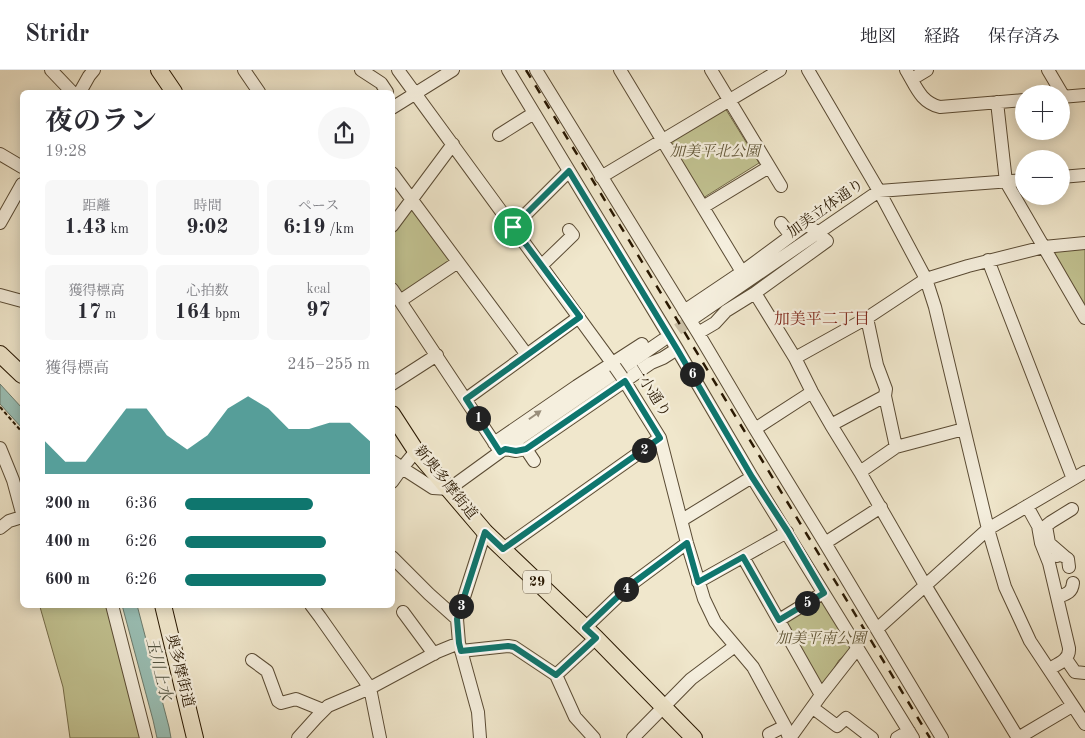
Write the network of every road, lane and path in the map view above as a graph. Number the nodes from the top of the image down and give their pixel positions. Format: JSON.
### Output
{"nodes":[{"id":1,"x":51,"y":70,"type":"edge"},
{"id":2,"x":94,"y":70,"type":"edge"},
{"id":3,"x":159,"y":70,"type":"edge"},
{"id":4,"x":244,"y":70,"type":"edge"},
{"id":5,"x":362,"y":70,"type":"edge"},
{"id":6,"x":398,"y":70,"type":"edge"},
{"id":7,"x":453,"y":70,"type":"edge"},
{"id":8,"x":508,"y":70,"type":"edge"},
{"id":9,"x":536,"y":70,"type":"edge"},
{"id":10,"x":620,"y":70,"type":"edge"},
{"id":11,"x":710,"y":70,"type":"edge"},
{"id":12,"x":780,"y":70,"type":"edge"},
{"id":13,"x":808,"y":70,"type":"edge"},
{"id":14,"x":928,"y":70,"type":"edge"},
{"id":15,"x":1048,"y":70,"type":"edge"},
{"id":16,"x":909,"y":75,"type":"edge"},
{"id":17,"x":1056,"y":85,"type":"edge"},
{"id":18,"x":70,"y":90,"type":"edge"},
{"id":19,"x":81,"y":90,"type":"edge"},
{"id":20,"x":173,"y":90,"type":"edge"},
{"id":21,"x":259,"y":90,"type":"edge"},
{"id":22,"x":386,"y":90,"type":"edge"},
{"id":23,"x":416,"y":94,"type":"junction"},
{"id":24,"x":1085,"y":95,"type":"edge"},
{"id":25,"x":1070,"y":96,"type":"edge"},
{"id":26,"x":729,"y":100,"type":"junction"},
{"id":27,"x":1015,"y":101,"type":"edge"},
{"id":28,"x":998,"y":102,"type":"junction"},
{"id":29,"x":395,"y":104,"type":"edge"},
{"id":30,"x":534,"y":113,"type":"junction"},
{"id":31,"x":499,"y":135,"type":"dead end"},
{"id":32,"x":663,"y":140,"type":"junction"},
{"id":33,"x":453,"y":144,"type":"junction"},
{"id":34,"x":0,"y":154,"type":"edge"},
{"id":35,"x":20,"y":166,"type":"edge"},
{"id":36,"x":769,"y":167,"type":"junction"},
{"id":37,"x":569,"y":171,"type":"junction"},
{"id":38,"x":1085,"y":175,"type":"edge"},
{"id":39,"x":1070,"y":176,"type":"edge"},
{"id":40,"x":395,"y":177,"type":"edge"},
{"id":41,"x":601,"y":177,"type":"junction"},
{"id":42,"x":1015,"y":181,"type":"edge"},
{"id":43,"x":1006,"y":182,"type":"junction"},
{"id":44,"x":781,"y":186,"type":"dead end"},
{"id":45,"x":20,"y":188,"type":"edge"},
{"id":46,"x":880,"y":191,"type":"junction"},
{"id":47,"x":412,"y":199,"type":"junction"},
{"id":48,"x":703,"y":207,"type":"junction"},
{"id":49,"x":395,"y":222,"type":"edge"},
{"id":50,"x":0,"y":223,"type":"edge"},
{"id":51,"x":781,"y":223,"type":"dead end"},
{"id":52,"x":513,"y":227,"type":"junction"},
{"id":53,"x":569,"y":230,"type":"dead end"},
{"id":54,"x":818,"y":233,"type":"junction"},
{"id":55,"x":791,"y":236,"type":"junction"},
{"id":56,"x":1085,"y":244,"type":"edge"},
{"id":57,"x":1044,"y":247,"type":"junction"},
{"id":58,"x":988,"y":260,"type":"junction"},
{"id":59,"x":458,"y":262,"type":"junction"},
{"id":60,"x":542,"y":266,"type":"junction"},
{"id":61,"x":742,"y":272,"type":"junction"},
{"id":62,"x":926,"y":279,"type":"junction"},
{"id":63,"x":755,"y":293,"type":"junction"},
{"id":64,"x":395,"y":294,"type":"edge"},
{"id":65,"x":0,"y":295,"type":"edge"},
{"id":66,"x":20,"y":300,"type":"edge"},
{"id":67,"x":400,"y":301,"type":"junction"},
{"id":68,"x":690,"y":314,"type":"junction"},
{"id":69,"x":580,"y":317,"type":"junction"},
{"id":70,"x":867,"y":318,"type":"junction"},
{"id":71,"x":1085,"y":318,"type":"edge"},
{"id":72,"x":698,"y":333,"type":"junction"},
{"id":73,"x":664,"y":334,"type":"junction"},
{"id":74,"x":677,"y":349,"type":"junction"},
{"id":75,"x":0,"y":354,"type":"edge"},
{"id":76,"x":437,"y":355,"type":"junction"},
{"id":77,"x":527,"y":355,"type":"junction"},
{"id":78,"x":795,"y":358,"type":"junction"},
{"id":79,"x":619,"y":372,"type":"junction"},
{"id":80,"x":20,"y":373,"type":"edge"},
{"id":81,"x":395,"y":382,"type":"edge"},
{"id":82,"x":812,"y":392,"type":"junction"},
{"id":83,"x":885,"y":396,"type":"junction"},
{"id":84,"x":466,"y":399,"type":"junction"},
{"id":85,"x":0,"y":407,"type":"edge"},
{"id":86,"x":395,"y":419,"type":"edge"},
{"id":87,"x":830,"y":425,"type":"junction"},
{"id":88,"x":755,"y":429,"type":"junction"},
{"id":89,"x":964,"y":429,"type":"junction"},
{"id":90,"x":20,"y":430,"type":"edge"},
{"id":91,"x":660,"y":438,"type":"junction"},
{"id":92,"x":503,"y":447,"type":"junction"},
{"id":93,"x":896,"y":447,"type":"junction"},
{"id":94,"x":0,"y":448,"type":"edge"},
{"id":95,"x":526,"y":449,"type":"junction"},
{"id":96,"x":416,"y":451,"type":"junction"},
{"id":97,"x":534,"y":461,"type":"dead end"},
{"id":98,"x":397,"y":464,"type":"edge"},
{"id":99,"x":860,"y":472,"type":"junction"},
{"id":100,"x":1085,"y":472,"type":"edge"},
{"id":101,"x":752,"y":477,"type":"junction"},
{"id":102,"x":1073,"y":479,"type":"junction"},
{"id":103,"x":449,"y":489,"type":"junction"},
{"id":104,"x":1027,"y":506,"type":"junction"},
{"id":105,"x":20,"y":507,"type":"edge"},
{"id":106,"x":881,"y":507,"type":"junction"},
{"id":107,"x":20,"y":516,"type":"edge"},
{"id":108,"x":682,"y":520,"type":"junction"},
{"id":109,"x":1038,"y":526,"type":"junction"},
{"id":110,"x":0,"y":528,"type":"edge"},
{"id":111,"x":988,"y":529,"type":"junction"},
{"id":112,"x":485,"y":532,"type":"junction"},
{"id":113,"x":788,"y":532,"type":"junction"},
{"id":114,"x":687,"y":543,"type":"junction"},
{"id":115,"x":825,"y":543,"type":"junction"},
{"id":116,"x":503,"y":549,"type":"junction"},
{"id":117,"x":743,"y":557,"type":"junction"},
{"id":118,"x":395,"y":560,"type":"edge"},
{"id":119,"x":1049,"y":563,"type":"junction"},
{"id":120,"x":698,"y":582,"type":"junction"},
{"id":121,"x":1073,"y":583,"type":"dead end"},
{"id":122,"x":925,"y":585,"type":"junction"},
{"id":123,"x":824,"y":593,"type":"junction"},
{"id":124,"x":1058,"y":597,"type":"junction"},
{"id":125,"x":113,"y":608,"type":"edge"},
{"id":126,"x":164,"y":608,"type":"edge"},
{"id":127,"x":313,"y":608,"type":"edge"},
{"id":128,"x":403,"y":612,"type":"dead end"},
{"id":129,"x":457,"y":619,"type":"junction"},
{"id":130,"x":779,"y":620,"type":"junction"},
{"id":131,"x":877,"y":629,"type":"junction"},
{"id":132,"x":590,"y":633,"type":"junction"},
{"id":133,"x":735,"y":646,"type":"junction"},
{"id":134,"x":460,"y":647,"type":"junction"},
{"id":135,"x":857,"y":649,"type":"junction"},
{"id":136,"x":434,"y":654,"type":"junction"},
{"id":137,"x":1066,"y":659,"type":"junction"},
{"id":138,"x":252,"y":660,"type":"dead end"},
{"id":139,"x":1049,"y":669,"type":"junction"},
{"id":140,"x":1085,"y":673,"type":"edge"},
{"id":141,"x":556,"y":675,"type":"junction"},
{"id":142,"x":370,"y":688,"type":"junction"},
{"id":143,"x":821,"y":695,"type":"junction"},
{"id":144,"x":1072,"y":706,"type":"junction"},
{"id":145,"x":664,"y":707,"type":"junction"},
{"id":146,"x":813,"y":708,"type":"junction"},
{"id":147,"x":323,"y":710,"type":"junction"},
{"id":148,"x":1085,"y":724,"type":"edge"},
{"id":149,"x":769,"y":734,"type":"dead end"},
{"id":150,"x":788,"y":734,"type":"edge"},
{"id":151,"x":911,"y":735,"type":"edge"},
{"id":152,"x":146,"y":738,"type":"edge"},
{"id":153,"x":196,"y":738,"type":"edge"},
{"id":154,"x":298,"y":738,"type":"edge"},
{"id":155,"x":380,"y":738,"type":"edge"},
{"id":156,"x":480,"y":738,"type":"edge"},
{"id":157,"x":594,"y":738,"type":"edge"},
{"id":158,"x":633,"y":738,"type":"edge"},
{"id":159,"x":694,"y":738,"type":"edge"},
{"id":160,"x":872,"y":738,"type":"edge"},
{"id":161,"x":897,"y":738,"type":"edge"},
{"id":162,"x":942,"y":738,"type":"edge"},
{"id":163,"x":1018,"y":738,"type":"edge"}],
"edges":[{"from":1,"to":18,"type":"street"},
{"from":2,"to":19,"type":"street"},
{"from":3,"to":20,"type":"main road"},
{"from":4,"to":21,"type":"street"},
{"from":5,"to":22,"type":"street"},
{"from":6,"to":23,"type":"street","name":"一小通り"},
{"from":7,"to":23,"type":"street"},
{"from":8,"to":30,"type":"street"},
{"from":9,"to":41,"type":"street"},
{"from":10,"to":32,"type":"street"},
{"from":11,"to":26,"type":"street"},
{"from":12,"to":26,"type":"street"},
{"from":13,"to":46,"type":"street"},
{"from":14,"to":16,"type":"street"},
{"from":15,"to":17,"type":"street"},
{"from":16,"to":28,"type":"street"},
{"from":23,"to":29,"type":"street"},
{"from":23,"to":33,"type":"street","name":"一小通り"},
{"from":24,"to":25,"type":"street"},
{"from":26,"to":32,"type":"street"},
{"from":26,"to":36,"type":"street"},
{"from":27,"to":28,"type":"street"},
{"from":28,"to":43,"type":"street"},
{"from":30,"to":31,"type":"street"},
{"from":30,"to":37,"type":"street"},
{"from":32,"to":41,"type":"street"},
{"from":32,"to":48,"type":"street"},
{"from":33,"to":47,"type":"street"},
{"from":33,"to":52,"type":"street","name":"一小通り"},
{"from":34,"to":35,"type":"street"},
{"from":36,"to":44,"type":"street"},
{"from":36,"to":48,"type":"street"},
{"from":37,"to":52,"type":"street"},
{"from":37,"to":73,"type":"street"},
{"from":38,"to":39,"type":"street"},
{"from":40,"to":47,"type":"street"},
{"from":41,"to":68,"type":"street"},
{"from":42,"to":43,"type":"street","name":"加美立体通り"},
{"from":43,"to":46,"type":"street","name":"加美立体通り"},
{"from":43,"to":57,"type":"street"},
{"from":45,"to":50,"type":"street"},
{"from":46,"to":54,"type":"street","name":"加美立体通り"},
{"from":46,"to":62,"type":"street"},
{"from":47,"to":49,"type":"street"},
{"from":47,"to":59,"type":"street"},
{"from":48,"to":61,"type":"street"},
{"from":51,"to":55,"type":"street"},
{"from":52,"to":60,"type":"street","name":"一小通り"},
{"from":53,"to":60,"type":"street"},
{"from":54,"to":55,"type":"street"},
{"from":54,"to":63,"type":"street"},
{"from":54,"to":68,"type":"street","name":"加美立体通り"},
{"from":55,"to":61,"type":"street"},
{"from":56,"to":57,"type":"street"},
{"from":57,"to":58,"type":"street"},
{"from":57,"to":71,"type":"street"},
{"from":58,"to":62,"type":"street"},
{"from":58,"to":102,"type":"street"},
{"from":59,"to":67,"type":"street"},
{"from":59,"to":77,"type":"street"},
{"from":60,"to":69,"type":"street","name":"一小通り"},
{"from":61,"to":68,"type":"street"},
{"from":62,"to":70,"type":"street"},
{"from":62,"to":89,"type":"street"},
{"from":63,"to":72,"type":"street"},
{"from":63,"to":78,"type":"street"},
{"from":64,"to":67,"type":"street"},
{"from":65,"to":66,"type":"street"},
{"from":67,"to":76,"type":"street"},
{"from":68,"to":72,"type":"street"},
{"from":69,"to":77,"type":"street"},
{"from":69,"to":79,"type":"street","name":"一小通り"},
{"from":70,"to":78,"type":"street"},
{"from":70,"to":83,"type":"street"},
{"from":72,"to":88,"type":"street"},
{"from":73,"to":74,"type":"street"},
{"from":73,"to":79,"type":"street"},
{"from":73,"to":92,"type":"street"},
{"from":74,"to":79,"type":"street"},
{"from":74,"to":101,"type":"street"},
{"from":75,"to":80,"type":"main road"},
{"from":76,"to":81,"type":"street"},
{"from":76,"to":84,"type":"street"},
{"from":77,"to":84,"type":"street"},
{"from":78,"to":82,"type":"street"},
{"from":79,"to":91,"type":"street","name":"一小通り"},
{"from":92,"to":79,"type":"street","one_way":true},
{"from":79,"to":95,"type":"street"},
{"from":82,"to":87,"type":"street"},
{"from":82,"to":88,"type":"street"},
{"from":83,"to":87,"type":"street"},
{"from":83,"to":93,"type":"street"},
{"from":84,"to":92,"type":"street"},
{"from":85,"to":90,"type":"path"},
{"from":86,"to":96,"type":"main road","name":"新奥多摩街道","number":"29"},
{"from":87,"to":99,"type":"street"},
{"from":88,"to":115,"type":"street"},
{"from":89,"to":93,"type":"street"},
{"from":89,"to":111,"type":"street"},
{"from":91,"to":108,"type":"street","name":"一小通り"},
{"from":91,"to":116,"type":"street"},
{"from":92,"to":95,"type":"street"},
{"from":92,"to":103,"type":"street"},
{"from":93,"to":99,"type":"street"},
{"from":94,"to":105,"type":"street"},
{"from":95,"to":97,"type":"street"},
{"from":96,"to":98,"type":"street"},
{"from":96,"to":103,"type":"main road","name":"新奥多摩街道","number":"29"},
{"from":98,"to":103,"type":"street"},
{"from":99,"to":106,"type":"street"},
{"from":100,"to":102,"type":"street"},
{"from":101,"to":108,"type":"street"},
{"from":101,"to":113,"type":"street"},
{"from":102,"to":104,"type":"street"},
{"from":103,"to":112,"type":"main road","name":"新奥多摩街道","number":"29"},
{"from":104,"to":109,"type":"street"},
{"from":104,"to":111,"type":"street"},
{"from":106,"to":115,"type":"street"},
{"from":106,"to":122,"type":"street"},
{"from":107,"to":110,"type":"street"},
{"from":108,"to":114,"type":"street","name":"一小通り"},
{"from":109,"to":119,"type":"street"},
{"from":109,"to":119,"type":"street"},
{"from":111,"to":122,"type":"street"},
{"from":111,"to":139,"type":"street"},
{"from":112,"to":116,"type":"main road","name":"新奥多摩街道","number":"29"},
{"from":112,"to":129,"type":"street"},
{"from":113,"to":117,"type":"street"},
{"from":113,"to":123,"type":"street"},
{"from":114,"to":120,"type":"street","name":"一小通り"},
{"from":114,"to":132,"type":"street"},
{"from":115,"to":131,"type":"street"},
{"from":116,"to":132,"type":"main road","name":"新奥多摩街道","number":"29"},
{"from":117,"to":120,"type":"street"},
{"from":117,"to":130,"type":"street"},
{"from":118,"to":129,"type":"street"},
{"from":119,"to":124,"type":"street"},
{"from":120,"to":133,"type":"street","name":"一小通り"},
{"from":121,"to":124,"type":"street"},
{"from":122,"to":131,"type":"street"},
{"from":122,"to":163,"type":"street"},
{"from":123,"to":130,"type":"street"},
{"from":123,"to":135,"type":"street"},
{"from":124,"to":137,"type":"street"},
{"from":125,"to":152,"type":"street"},
{"from":126,"to":153,"type":"main road","name":"奥多摩街道"},
{"from":127,"to":142,"type":"street"},
{"from":128,"to":136,"type":"street"},
{"from":129,"to":134,"type":"street"},
{"from":130,"to":143,"type":"street"},
{"from":131,"to":162,"type":"street"},
{"from":132,"to":141,"type":"street"},
{"from":132,"to":145,"type":"main road","name":"新奥多摩街道","number":"29"},
{"from":133,"to":145,"type":"street"},
{"from":133,"to":150,"type":"street","name":"一小通り"},
{"from":134,"to":136,"type":"street"},
{"from":134,"to":141,"type":"street"},
{"from":134,"to":156,"type":"street"},
{"from":135,"to":143,"type":"street"},
{"from":135,"to":151,"type":"street"},
{"from":136,"to":142,"type":"street"},
{"from":137,"to":139,"type":"street"},
{"from":137,"to":140,"type":"street"},
{"from":138,"to":147,"type":"street"},
{"from":139,"to":144,"type":"street"},
{"from":141,"to":157,"type":"street"},
{"from":142,"to":147,"type":"street"},
{"from":142,"to":155,"type":"street"},
{"from":143,"to":146,"type":"street"},
{"from":144,"to":148,"type":"street"},
{"from":144,"to":163,"type":"street"},
{"from":145,"to":158,"type":"street"},
{"from":145,"to":159,"type":"main road","name":"新奥多摩街道","number":"29"},
{"from":146,"to":150,"type":"street"},
{"from":146,"to":160,"type":"street"},
{"from":147,"to":154,"type":"street"},
{"from":149,"to":150,"type":"street"},
{"from":151,"to":161,"type":"street"}]}
